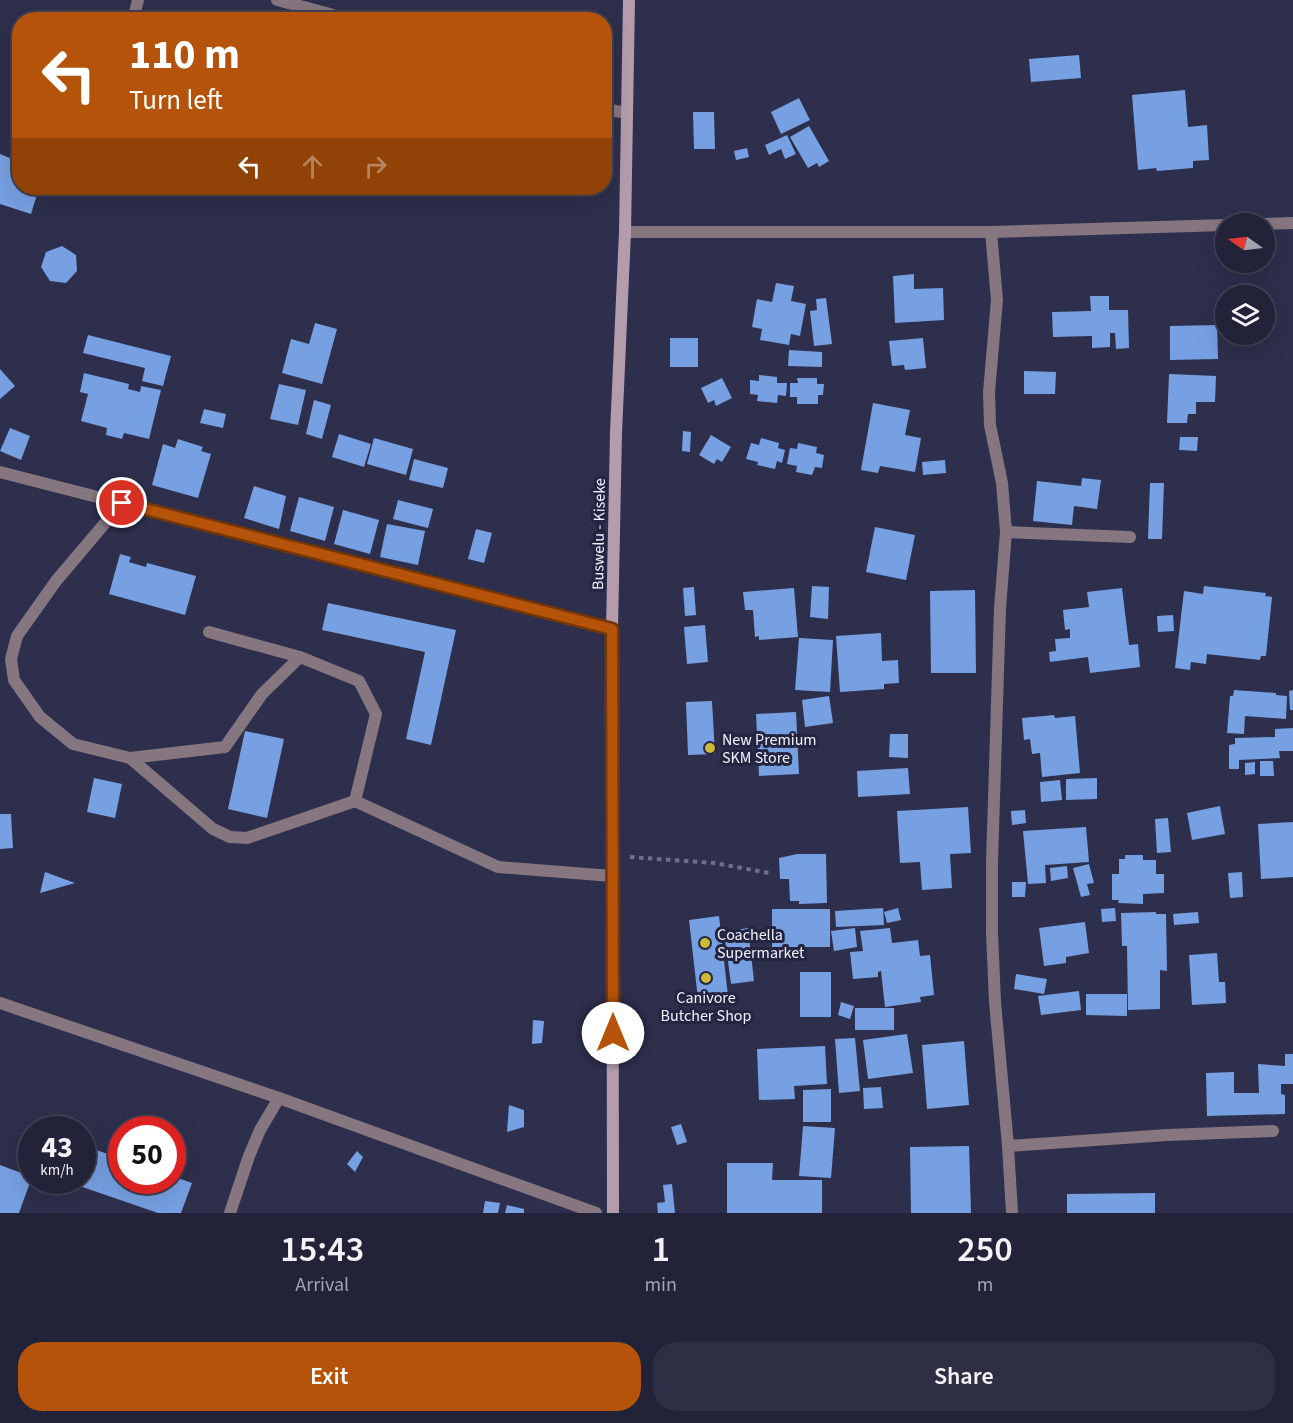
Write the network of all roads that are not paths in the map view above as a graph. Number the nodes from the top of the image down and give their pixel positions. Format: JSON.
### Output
{"nodes":[{"id":1,"x":277,"y":0,"type":"edge"},
{"id":2,"x":629,"y":0,"type":"edge"},
{"id":3,"x":323,"y":12,"type":"edge"},
{"id":4,"x":612,"y":110,"type":"edge"},
{"id":5,"x":627,"y":113,"type":"junction"},
{"id":6,"x":1293,"y":223,"type":"edge"},
{"id":7,"x":1275,"y":224,"type":"edge"},
{"id":8,"x":1215,"y":225,"type":"edge"},
{"id":9,"x":625,"y":231,"type":"junction"},
{"id":10,"x":991,"y":232,"type":"junction"},
{"id":11,"x":0,"y":471,"type":"edge"},
{"id":12,"x":122,"y":503,"type":"junction"},
{"id":13,"x":1006,"y":532,"type":"junction"},
{"id":14,"x":1130,"y":537,"type":"dead end"},
{"id":15,"x":612,"y":629,"type":"junction"},
{"id":16,"x":208,"y":632,"type":"dead end"},
{"id":17,"x":300,"y":657,"type":"junction"},
{"id":18,"x":130,"y":758,"type":"junction"},
{"id":19,"x":355,"y":801,"type":"junction"},
{"id":20,"x":612,"y":876,"type":"junction"},
{"id":21,"x":0,"y":1003,"type":"edge"},
{"id":22,"x":279,"y":1098,"type":"junction"},
{"id":23,"x":1273,"y":1131,"type":"dead end"},
{"id":24,"x":1008,"y":1146,"type":"junction"},
{"id":25,"x":230,"y":1213,"type":"edge"},
{"id":26,"x":596,"y":1213,"type":"edge"},
{"id":27,"x":613,"y":1213,"type":"edge"},
{"id":28,"x":1012,"y":1213,"type":"edge"}],
"edges":[{"from":1,"to":3,"type":"street"},
{"from":2,"to":5,"type":"main road","name":"Buswelu - Kiseke"},
{"from":4,"to":5,"type":"street"},
{"from":5,"to":9,"type":"main road","name":"Buswelu - Kiseke"},
{"from":6,"to":7,"type":"street"},
{"from":8,"to":10,"type":"street"},
{"from":9,"to":10,"type":"street"},
{"from":9,"to":15,"type":"main road","name":"Buswelu - Kiseke"},
{"from":10,"to":13,"type":"street"},
{"from":11,"to":12,"type":"street"},
{"from":12,"to":15,"type":"street"},
{"from":12,"to":18,"type":"street"},
{"from":13,"to":14,"type":"street"},
{"from":13,"to":24,"type":"street"},
{"from":15,"to":20,"type":"main road","name":"Buswelu - Kiseke"},
{"from":16,"to":17,"type":"street"},
{"from":17,"to":18,"type":"street"},
{"from":17,"to":19,"type":"street"},
{"from":18,"to":19,"type":"street"},
{"from":19,"to":20,"type":"street"},
{"from":20,"to":27,"type":"main road","name":"Buswelu - Kiseke"},
{"from":21,"to":22,"type":"street"},
{"from":22,"to":25,"type":"street"},
{"from":22,"to":26,"type":"street"},
{"from":23,"to":24,"type":"street"},
{"from":24,"to":28,"type":"street"}]}
